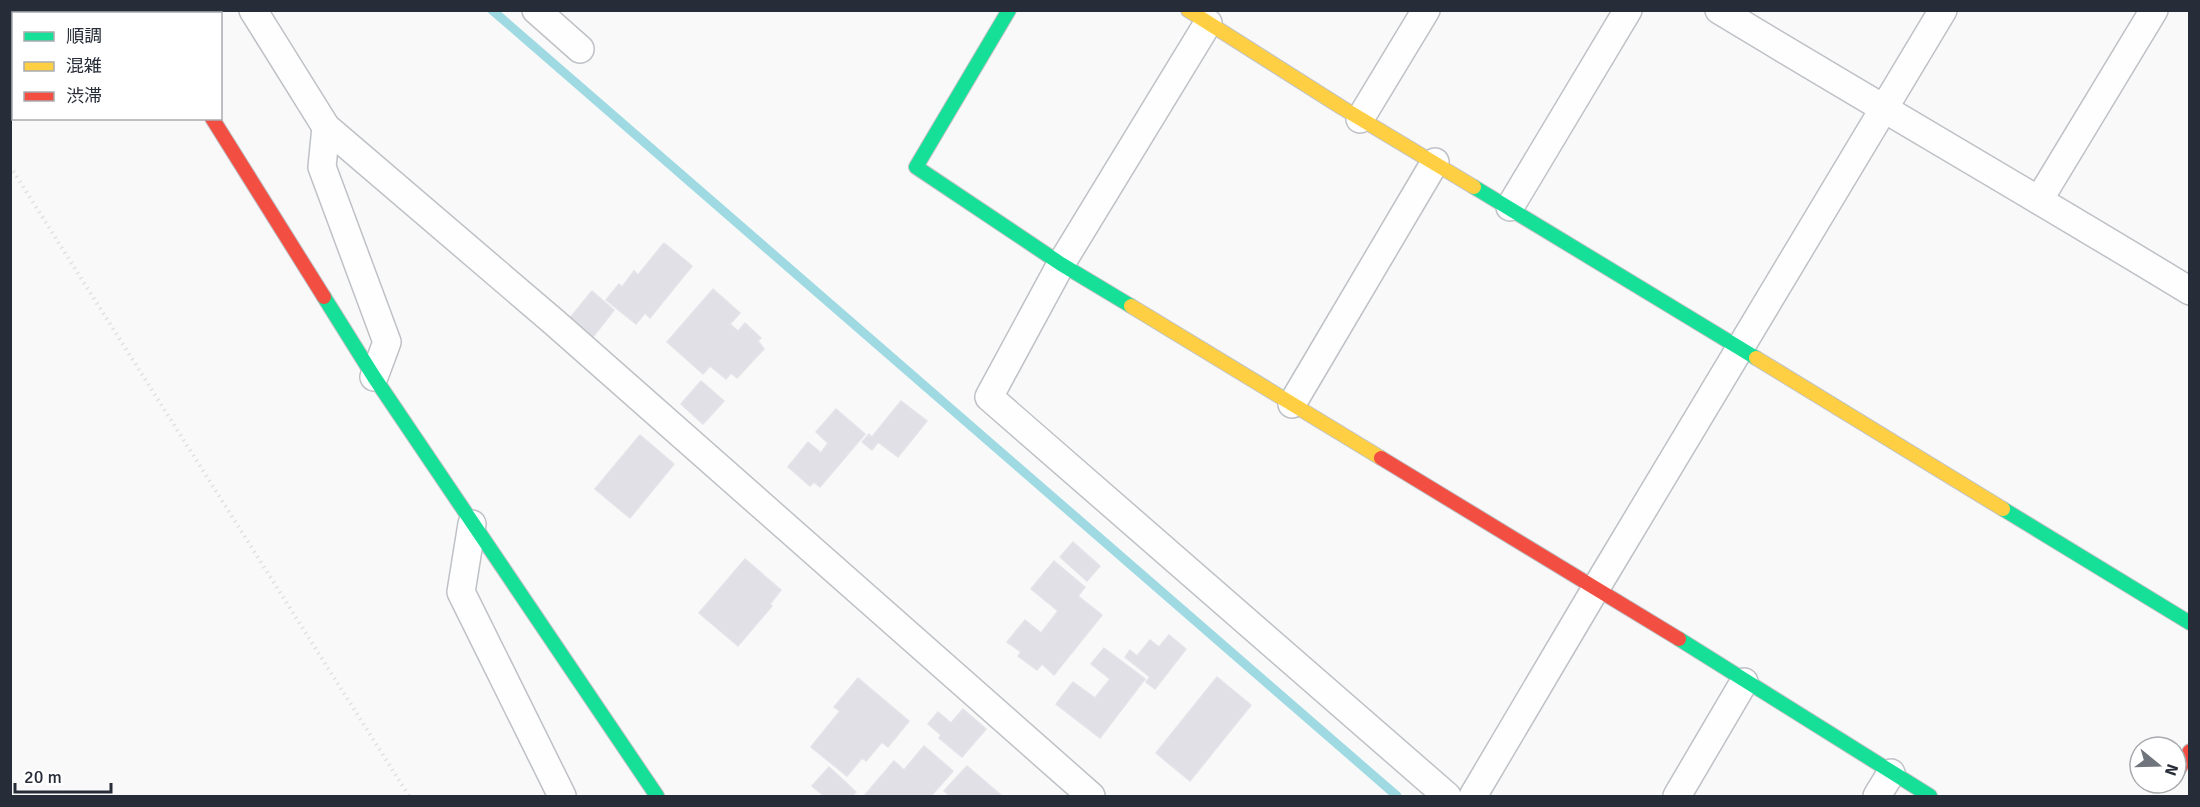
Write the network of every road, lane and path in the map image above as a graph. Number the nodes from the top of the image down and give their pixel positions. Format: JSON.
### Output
{"nodes":[{"id":1,"x":254,"y":10,"type":"edge"},
{"id":2,"x":536,"y":10,"type":"edge"},
{"id":3,"x":1008,"y":10,"type":"edge"},
{"id":4,"x":1426,"y":10,"type":"edge"},
{"id":5,"x":1628,"y":10,"type":"edge"},
{"id":6,"x":1719,"y":10,"type":"edge"},
{"id":7,"x":1943,"y":10,"type":"edge"},
{"id":8,"x":2154,"y":10,"type":"edge"},
{"id":9,"x":1198,"y":16,"type":"edge"},
{"id":10,"x":580,"y":49,"type":"dead end"},
{"id":11,"x":1884,"y":110,"type":"junction"},
{"id":12,"x":1360,"y":119,"type":"junction"},
{"id":13,"x":213,"y":120,"type":"edge"},
{"id":14,"x":326,"y":128,"type":"junction"},
{"id":15,"x":1435,"y":162,"type":"junction"},
{"id":16,"x":10,"y":166,"type":"edge"},
{"id":17,"x":2039,"y":200,"type":"junction"},
{"id":18,"x":1510,"y":207,"type":"junction"},
{"id":19,"x":1061,"y":264,"type":"junction"},
{"id":20,"x":2190,"y":291,"type":"edge"},
{"id":21,"x":1740,"y":349,"type":"junction"},
{"id":22,"x":374,"y":377,"type":"junction"},
{"id":23,"x":1292,"y":404,"type":"junction"},
{"id":24,"x":472,"y":524,"type":"junction"},
{"id":25,"x":1596,"y":588,"type":"junction"},
{"id":26,"x":2190,"y":623,"type":"edge"},
{"id":27,"x":1744,"y":682,"type":"junction"},
{"id":28,"x":1891,"y":773,"type":"junction"},
{"id":29,"x":409,"y":796,"type":"edge"},
{"id":30,"x":562,"y":796,"type":"edge"},
{"id":31,"x":657,"y":796,"type":"edge"},
{"id":32,"x":1091,"y":796,"type":"edge"},
{"id":33,"x":1447,"y":796,"type":"edge"},
{"id":34,"x":1473,"y":796,"type":"edge"},
{"id":35,"x":1677,"y":796,"type":"edge"},
{"id":36,"x":1877,"y":796,"type":"edge"},
{"id":37,"x":1930,"y":796,"type":"edge"}],
"edges":[{"from":1,"to":14,"type":"street"},
{"from":2,"to":10,"type":"street"},
{"from":3,"to":19,"type":"street"},
{"from":4,"to":12,"type":"street"},
{"from":5,"to":18,"type":"street"},
{"from":6,"to":11,"type":"street"},
{"from":7,"to":11,"type":"street"},
{"from":8,"to":17,"type":"street"},
{"from":9,"to":12,"type":"street"},
{"from":9,"to":19,"type":"street"},
{"from":11,"to":17,"type":"street"},
{"from":11,"to":21,"type":"street"},
{"from":12,"to":15,"type":"street"},
{"from":13,"to":22,"type":"street"},
{"from":14,"to":22,"type":"street"},
{"from":14,"to":32,"type":"street"},
{"from":15,"to":18,"type":"street"},
{"from":15,"to":23,"type":"street"},
{"from":16,"to":29,"type":"path"},
{"from":17,"to":20,"type":"street"},
{"from":18,"to":21,"type":"street"},
{"from":19,"to":23,"type":"street"},
{"from":19,"to":33,"type":"street"},
{"from":21,"to":25,"type":"street"},
{"from":21,"to":26,"type":"street"},
{"from":22,"to":24,"type":"street"},
{"from":23,"to":25,"type":"street"},
{"from":24,"to":30,"type":"street"},
{"from":24,"to":31,"type":"street"},
{"from":25,"to":27,"type":"street"},
{"from":25,"to":34,"type":"street"},
{"from":27,"to":28,"type":"street"},
{"from":27,"to":35,"type":"street"},
{"from":28,"to":36,"type":"street"},
{"from":28,"to":37,"type":"street"}]}
